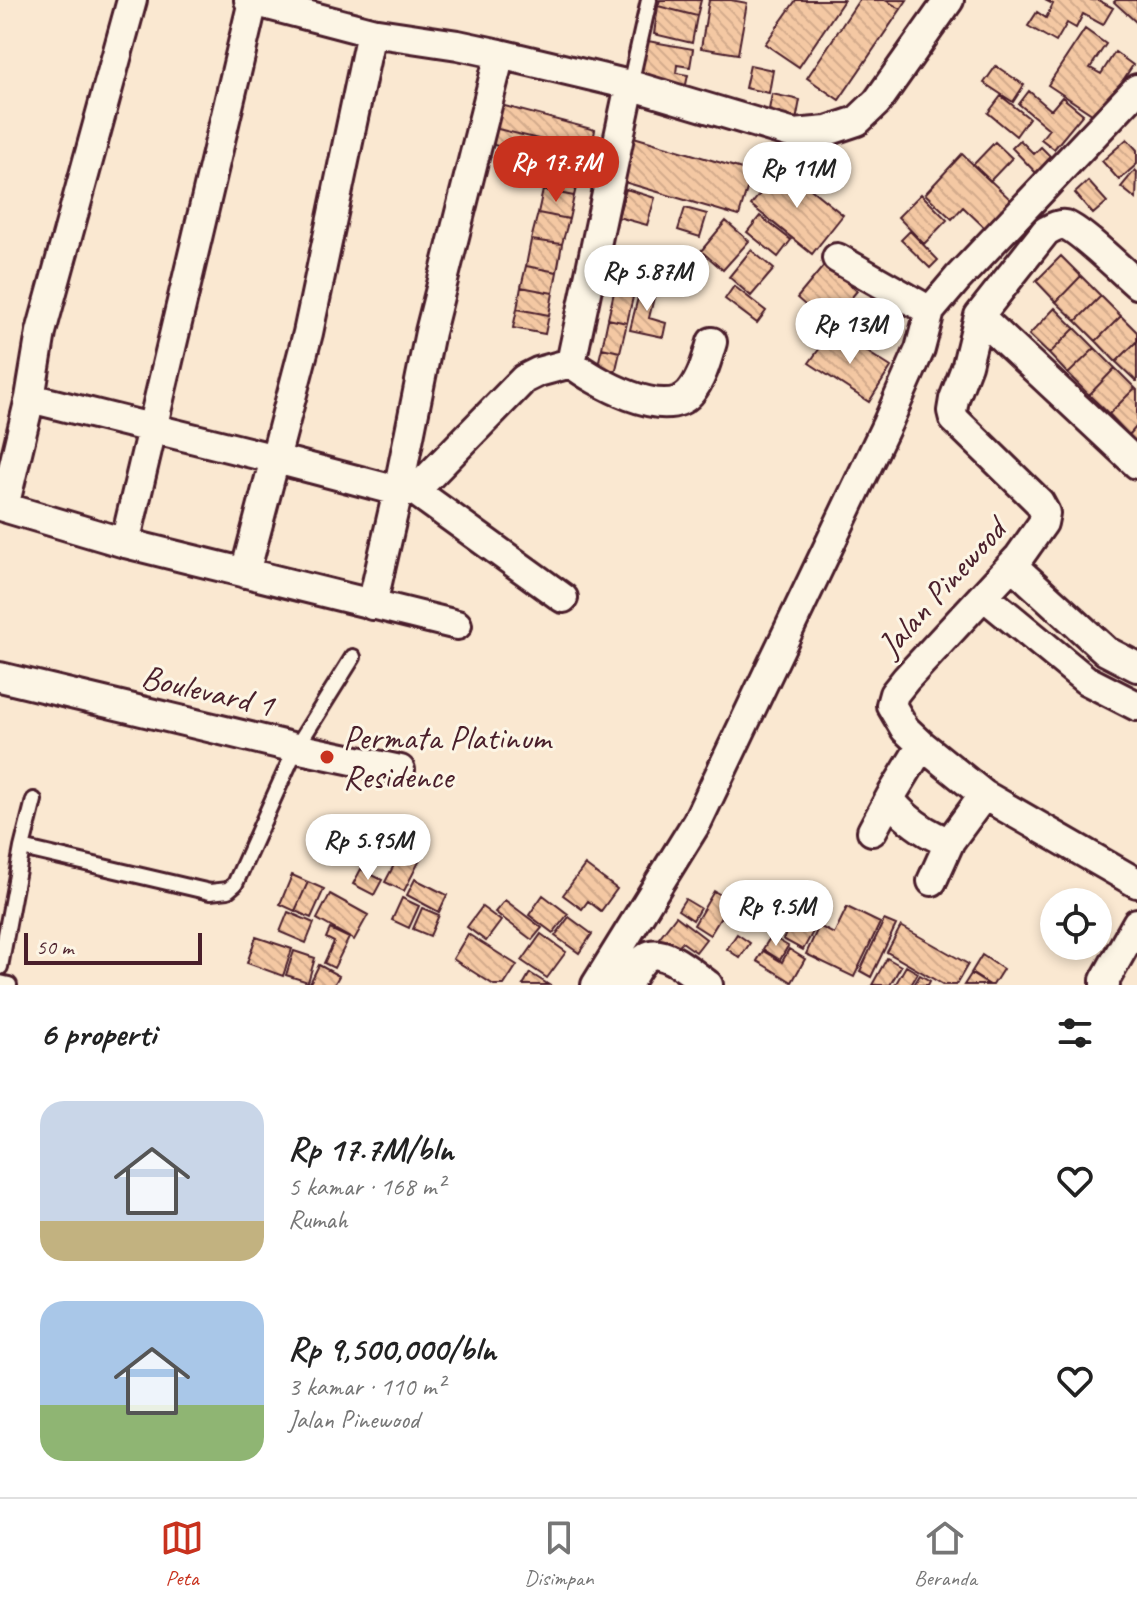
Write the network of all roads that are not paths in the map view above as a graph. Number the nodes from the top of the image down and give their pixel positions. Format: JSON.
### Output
{"nodes":[{"id":1,"x":132,"y":0,"type":"edge"},
{"id":2,"x":251,"y":0,"type":"edge"},
{"id":3,"x":649,"y":0,"type":"edge"},
{"id":4,"x":949,"y":0,"type":"edge"},
{"id":5,"x":371,"y":32,"type":"junction"},
{"id":6,"x":500,"y":54,"type":"junction"},
{"id":7,"x":630,"y":85,"type":"junction"},
{"id":8,"x":1137,"y":89,"type":"edge"},
{"id":9,"x":837,"y":258,"type":"dead end"},
{"id":10,"x":1137,"y":284,"type":"edge"},
{"id":11,"x":930,"y":311,"type":"junction"},
{"id":12,"x":979,"y":316,"type":"junction"},
{"id":13,"x":712,"y":342,"type":"dead end"},
{"id":14,"x":571,"y":363,"type":"junction"},
{"id":15,"x":30,"y":398,"type":"junction"},
{"id":16,"x":153,"y":430,"type":"junction"},
{"id":17,"x":276,"y":459,"type":"junction"},
{"id":18,"x":1137,"y":464,"type":"edge"},
{"id":19,"x":407,"y":491,"type":"junction"},
{"id":20,"x":2,"y":507,"type":"edge"},
{"id":21,"x":125,"y":543,"type":"junction"},
{"id":22,"x":1012,"y":565,"type":"junction"},
{"id":23,"x":245,"y":573,"type":"junction"},
{"id":24,"x":984,"y":596,"type":"junction"},
{"id":25,"x":563,"y":598,"type":"dead end"},
{"id":26,"x":372,"y":605,"type":"junction"},
{"id":27,"x":457,"y":625,"type":"dead end"},
{"id":28,"x":353,"y":657,"type":"dead end"},
{"id":29,"x":1137,"y":667,"type":"edge"},
{"id":30,"x":0,"y":677,"type":"edge"},
{"id":31,"x":1137,"y":706,"type":"edge"},
{"id":32,"x":922,"y":745,"type":"junction"},
{"id":33,"x":296,"y":748,"type":"junction"},
{"id":34,"x":400,"y":770,"type":"dead end"},
{"id":35,"x":984,"y":795,"type":"junction"},
{"id":36,"x":891,"y":796,"type":"junction"},
{"id":37,"x":34,"y":800,"type":"dead end"},
{"id":38,"x":872,"y":831,"type":"dead end"},
{"id":39,"x":950,"y":841,"type":"junction"},
{"id":40,"x":22,"y":848,"type":"junction"},
{"id":41,"x":932,"y":881,"type":"dead end"},
{"id":42,"x":1137,"y":883,"type":"edge"},
{"id":43,"x":1137,"y":923,"type":"edge"},
{"id":44,"x":0,"y":967,"type":"edge"},
{"id":45,"x":611,"y":982,"type":"edge"},
{"id":46,"x":0,"y":983,"type":"edge"},
{"id":47,"x":9,"y":985,"type":"edge"},
{"id":48,"x":708,"y":985,"type":"edge"},
{"id":49,"x":1105,"y":985,"type":"edge"}],
"edges":[{"from":1,"to":15,"type":"street"},
{"from":2,"to":5,"type":"street"},
{"from":2,"to":16,"type":"street"},
{"from":3,"to":7,"type":"lane"},
{"from":4,"to":7,"type":"street"},
{"from":5,"to":6,"type":"street"},
{"from":5,"to":17,"type":"street"},
{"from":6,"to":7,"type":"street"},
{"from":6,"to":19,"type":"street"},
{"from":7,"to":14,"type":"street"},
{"from":8,"to":11,"type":"street"},
{"from":9,"to":11,"type":"street"},
{"from":10,"to":12,"type":"street"},
{"from":11,"to":45,"type":"street"},
{"from":12,"to":18,"type":"street"},
{"from":12,"to":22,"type":"street","name":"Jalan Pinewood"},
{"from":13,"to":14,"type":"street"},
{"from":14,"to":19,"type":"street"},
{"from":15,"to":16,"type":"street"},
{"from":15,"to":20,"type":"street"},
{"from":16,"to":17,"type":"street"},
{"from":16,"to":21,"type":"street"},
{"from":17,"to":19,"type":"street"},
{"from":17,"to":23,"type":"street"},
{"from":19,"to":25,"type":"street"},
{"from":19,"to":26,"type":"street"},
{"from":20,"to":21,"type":"street"},
{"from":21,"to":23,"type":"street"},
{"from":22,"to":24,"type":"street","name":"Jalan Pinewood"},
{"from":22,"to":29,"type":"street"},
{"from":23,"to":26,"type":"street"},
{"from":24,"to":31,"type":"street"},
{"from":24,"to":32,"type":"street","name":"Jalan Pinewood"},
{"from":26,"to":27,"type":"street"},
{"from":28,"to":33,"type":"lane"},
{"from":30,"to":33,"type":"street","name":"Boulevard 1"},
{"from":32,"to":35,"type":"street","name":"Jalan Pinewood"},
{"from":32,"to":36,"type":"street"},
{"from":33,"to":34,"type":"street","name":"Boulevard 1"},
{"from":33,"to":40,"type":"lane"},
{"from":35,"to":39,"type":"street"},
{"from":35,"to":42,"type":"street","name":"Jalan Pinewood"},
{"from":36,"to":38,"type":"street"},
{"from":36,"to":39,"type":"street"},
{"from":37,"to":40,"type":"lane"},
{"from":39,"to":41,"type":"street"},
{"from":40,"to":44,"type":"lane"},
{"from":43,"to":49,"type":"street"},
{"from":45,"to":48,"type":"street"},
{"from":46,"to":47,"type":"lane"}]}
